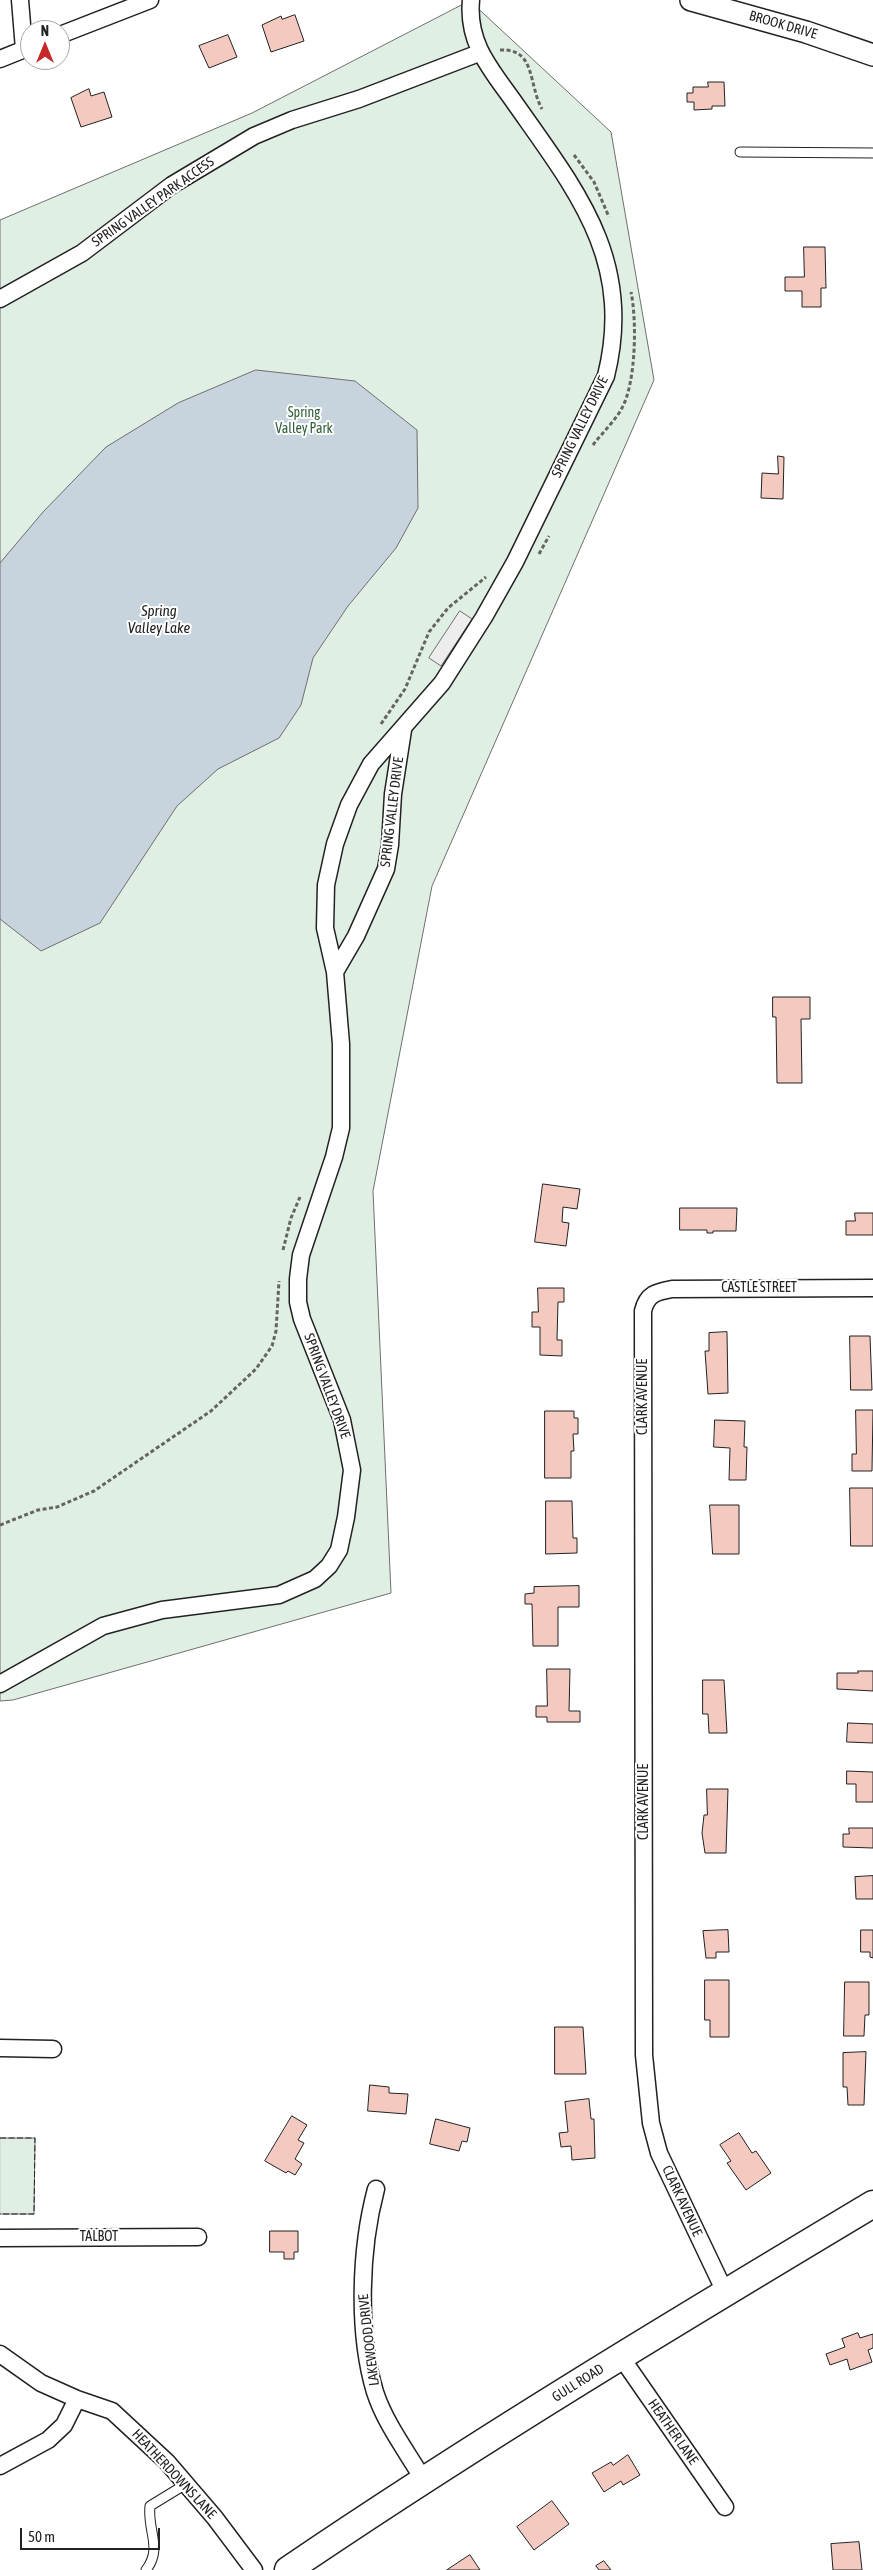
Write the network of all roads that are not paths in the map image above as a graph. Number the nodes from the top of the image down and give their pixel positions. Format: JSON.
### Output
{"nodes":[{"id":1,"x":20,"y":0,"type":"edge"},
{"id":2,"x":150,"y":0,"type":"edge"},
{"id":3,"x":471,"y":0,"type":"edge"},
{"id":4,"x":691,"y":0,"type":"edge"},
{"id":5,"x":23,"y":20,"type":"edge"},
{"id":6,"x":70,"y":31,"type":"edge"},
{"id":7,"x":20,"y":51,"type":"edge"},
{"id":8,"x":479,"y":53,"type":"junction"},
{"id":9,"x":873,"y":55,"type":"edge"},
{"id":10,"x":0,"y":58,"type":"edge"},
{"id":11,"x":740,"y":152,"type":"dead end"},
{"id":12,"x":873,"y":153,"type":"edge"},
{"id":13,"x":0,"y":299,"type":"edge"},
{"id":14,"x":403,"y":730,"type":"junction"},
{"id":15,"x":335,"y":972,"type":"junction"},
{"id":16,"x":873,"y":1288,"type":"edge"},
{"id":17,"x":647,"y":1297,"type":"joint"},
{"id":18,"x":0,"y":1684,"type":"edge"},
{"id":19,"x":0,"y":2048,"type":"edge"},
{"id":20,"x":53,"y":2049,"type":"dead end"},
{"id":21,"x":376,"y":2189,"type":"dead end"},
{"id":22,"x":873,"y":2204,"type":"edge"},
{"id":23,"x":198,"y":2237,"type":"dead end"},
{"id":24,"x":0,"y":2238,"type":"edge"},
{"id":25,"x":725,"y":2292,"type":"junction"},
{"id":26,"x":0,"y":2354,"type":"edge"},
{"id":27,"x":621,"y":2357,"type":"junction"},
{"id":28,"x":77,"y":2399,"type":"junction"},
{"id":29,"x":0,"y":2466,"type":"edge"},
{"id":30,"x":423,"y":2479,"type":"junction"},
{"id":31,"x":186,"y":2484,"type":"junction"},
{"id":32,"x":725,"y":2507,"type":"dead end"},
{"id":33,"x":146,"y":2570,"type":"edge"},
{"id":34,"x":254,"y":2570,"type":"edge"},
{"id":35,"x":288,"y":2570,"type":"edge"}],
"edges":[{"from":1,"to":5,"type":"street"},
{"from":2,"to":6,"type":"street"},
{"from":3,"to":8,"type":"street","name":"SPRING VALLEY DRIVE"},
{"from":4,"to":9,"type":"street","name":"BROOK DRIVE"},
{"from":7,"to":10,"type":"street"},
{"from":8,"to":13,"type":"street","name":"SPRING VALLEY PARK ACCESS"},
{"from":8,"to":14,"type":"street","name":"SPRING VALLEY DRIVE"},
{"from":11,"to":12,"type":"lane"},
{"from":14,"to":15,"type":"street","name":"SPRING VALLEY DRIVE"},
{"from":14,"to":15,"type":"street","name":"SPRING VALLEY DRIVE"},
{"from":15,"to":18,"type":"street","name":"SPRING VALLEY DRIVE"},
{"from":16,"to":17,"type":"street","name":"CASTLE STREET"},
{"from":17,"to":25,"type":"street","name":"CLARK AVENUE"},
{"from":19,"to":20,"type":"street"},
{"from":21,"to":30,"type":"street","name":"LAKEWOOD DRIVE"},
{"from":22,"to":25,"type":"main road","name":"GULL ROAD"},
{"from":23,"to":24,"type":"street","name":"TALBOT"},
{"from":25,"to":27,"type":"main road","name":"GULL ROAD"},
{"from":26,"to":28,"type":"street","name":"HEATHERDOWNS LANE"},
{"from":27,"to":30,"type":"main road","name":"GULL ROAD"},
{"from":27,"to":32,"type":"street","name":"HEATHER LANE"},
{"from":28,"to":29,"type":"street"},
{"from":28,"to":31,"type":"street","name":"HEATHERDOWNS LANE"},
{"from":30,"to":35,"type":"main road","name":"GULL ROAD"},
{"from":31,"to":33,"type":"lane"},
{"from":31,"to":34,"type":"street","name":"HEATHERDOWNS LANE"}]}
